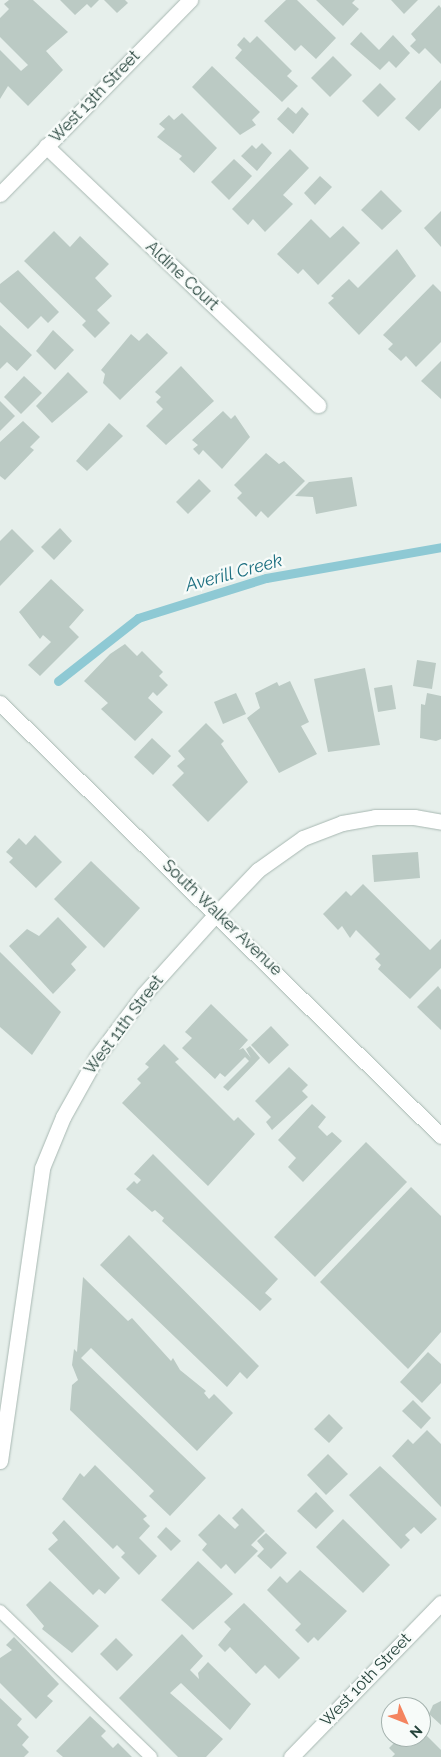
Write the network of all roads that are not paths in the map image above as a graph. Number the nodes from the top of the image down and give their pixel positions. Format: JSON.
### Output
{"nodes":[{"id":1,"x":190,"y":0,"type":"edge"},
{"id":2,"x":46,"y":146,"type":"junction"},
{"id":3,"x":0,"y":194,"type":"edge"},
{"id":4,"x":318,"y":405,"type":"dead end"},
{"id":5,"x":0,"y":703,"type":"edge"},
{"id":6,"x":441,"y":822,"type":"edge"},
{"id":7,"x":217,"y":913,"type":"junction"},
{"id":8,"x":441,"y":1136,"type":"edge"},
{"id":9,"x":0,"y":1461,"type":"edge"},
{"id":10,"x":441,"y":1603,"type":"edge"},
{"id":11,"x":0,"y":1611,"type":"edge"},
{"id":12,"x":151,"y":1757,"type":"edge"},
{"id":13,"x":291,"y":1757,"type":"edge"}],
"edges":[{"from":1,"to":2,"type":"street","name":"West 13th Street"},
{"from":2,"to":3,"type":"street","name":"West 13th Street"},
{"from":2,"to":4,"type":"street","name":"Aldine Court"},
{"from":5,"to":7,"type":"street","name":"South Walker Avenue"},
{"from":6,"to":7,"type":"street","name":"West 11th Street"},
{"from":7,"to":8,"type":"street","name":"South Walker Avenue"},
{"from":7,"to":9,"type":"street","name":"West 11th Street"},
{"from":10,"to":13,"type":"street","name":"West 10th Street"},
{"from":11,"to":12,"type":"lane"}]}
